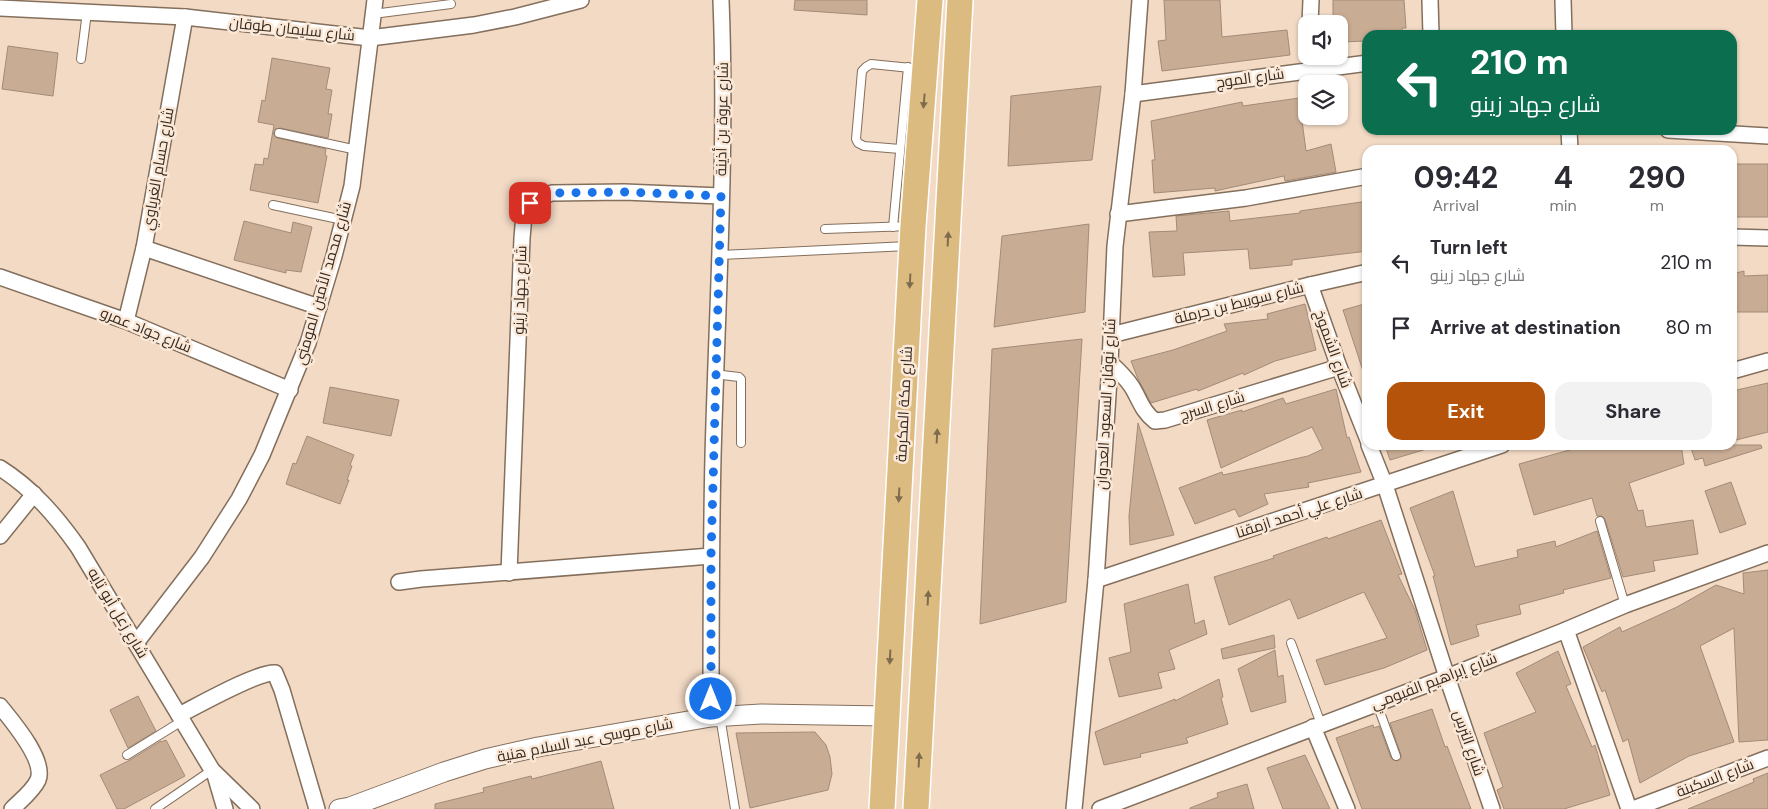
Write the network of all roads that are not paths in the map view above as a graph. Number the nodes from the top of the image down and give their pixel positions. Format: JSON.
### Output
{"nodes":[{"id":1,"x":581,"y":0,"type":"edge"},
{"id":2,"x":720,"y":0,"type":"edge"},
{"id":3,"x":930,"y":0,"type":"edge"},
{"id":4,"x":960,"y":0,"type":"edge"},
{"id":5,"x":1140,"y":0,"type":"edge"},
{"id":6,"x":1312,"y":0,"type":"edge"},
{"id":7,"x":1430,"y":0,"type":"edge"},
{"id":8,"x":1563,"y":0,"type":"edge"},
{"id":9,"x":563,"y":2,"type":"edge"},
{"id":10,"x":451,"y":4,"type":"dead end"},
{"id":11,"x":8,"y":5,"type":"edge"},
{"id":12,"x":374,"y":7,"type":"edge"},
{"id":13,"x":87,"y":12,"type":"junction"},
{"id":14,"x":1311,"y":15,"type":"edge"},
{"id":15,"x":185,"y":17,"type":"junction"},
{"id":16,"x":1430,"y":30,"type":"edge"},
{"id":17,"x":1564,"y":30,"type":"edge"},
{"id":18,"x":370,"y":38,"type":"junction"},
{"id":19,"x":81,"y":59,"type":"dead end"},
{"id":20,"x":1348,"y":63,"type":"edge"},
{"id":21,"x":1362,"y":63,"type":"edge"},
{"id":22,"x":1298,"y":65,"type":"edge"},
{"id":23,"x":917,"y":68,"type":"junction"},
{"id":24,"x":1133,"y":94,"type":"junction"},
{"id":25,"x":280,"y":133,"type":"dead end"},
{"id":26,"x":1737,"y":134,"type":"edge"},
{"id":27,"x":1768,"y":136,"type":"edge"},
{"id":28,"x":900,"y":149,"type":"junction"},
{"id":29,"x":357,"y":150,"type":"junction"},
{"id":30,"x":1362,"y":177,"type":"edge"},
{"id":31,"x":721,"y":196,"type":"junction"},
{"id":32,"x":273,"y":205,"type":"dead end"},
{"id":33,"x":1118,"y":214,"type":"junction"},
{"id":34,"x":343,"y":220,"type":"junction"},
{"id":35,"x":826,"y":229,"type":"dead end"},
{"id":36,"x":906,"y":233,"type":"junction"},
{"id":37,"x":1737,"y":237,"type":"edge"},
{"id":38,"x":1768,"y":238,"type":"edge"},
{"id":39,"x":144,"y":248,"type":"junction"},
{"id":40,"x":720,"y":255,"type":"junction"},
{"id":41,"x":1362,"y":273,"type":"edge"},
{"id":42,"x":0,"y":277,"type":"edge"},
{"id":43,"x":1310,"y":285,"type":"junction"},
{"id":44,"x":320,"y":307,"type":"junction"},
{"id":45,"x":126,"y":321,"type":"junction"},
{"id":46,"x":1111,"y":335,"type":"junction"},
{"id":47,"x":1768,"y":361,"type":"edge"},
{"id":48,"x":1110,"y":363,"type":"junction"},
{"id":49,"x":1339,"y":366,"type":"junction"},
{"id":50,"x":1737,"y":370,"type":"edge"},
{"id":51,"x":717,"y":376,"type":"junction"},
{"id":52,"x":290,"y":390,"type":"junction"},
{"id":53,"x":1362,"y":425,"type":"edge"},
{"id":54,"x":741,"y":443,"type":"dead end"},
{"id":55,"x":1372,"y":450,"type":"edge"},
{"id":56,"x":1483,"y":450,"type":"edge"},
{"id":57,"x":0,"y":468,"type":"edge"},
{"id":58,"x":1385,"y":485,"type":"junction"},
{"id":59,"x":34,"y":494,"type":"junction"},
{"id":60,"x":1600,"y":520,"type":"dead end"},
{"id":61,"x":0,"y":536,"type":"edge"},
{"id":62,"x":1768,"y":553,"type":"edge"},
{"id":63,"x":711,"y":556,"type":"junction"},
{"id":64,"x":509,"y":573,"type":"junction"},
{"id":65,"x":1096,"y":580,"type":"junction"},
{"id":66,"x":399,"y":582,"type":"dead end"},
{"id":67,"x":1625,"y":605,"type":"junction"},
{"id":68,"x":1566,"y":630,"type":"junction"},
{"id":69,"x":136,"y":643,"type":"junction"},
{"id":70,"x":1291,"y":643,"type":"dead end"},
{"id":71,"x":1447,"y":677,"type":"junction"},
{"id":72,"x":1376,"y":704,"type":"junction"},
{"id":73,"x":0,"y":706,"type":"edge"},
{"id":74,"x":887,"y":716,"type":"junction"},
{"id":75,"x":715,"y":717,"type":"junction"},
{"id":76,"x":181,"y":718,"type":"junction"},
{"id":77,"x":1317,"y":726,"type":"junction"},
{"id":78,"x":127,"y":755,"type":"dead end"},
{"id":79,"x":1396,"y":756,"type":"dead end"},
{"id":80,"x":1768,"y":758,"type":"edge"},
{"id":81,"x":214,"y":772,"type":"junction"},
{"id":82,"x":919,"y":806,"type":"edge"},
{"id":83,"x":345,"y":808,"type":"edge"},
{"id":84,"x":12,"y":809,"type":"edge"},
{"id":85,"x":155,"y":809,"type":"edge"},
{"id":86,"x":225,"y":809,"type":"edge"},
{"id":87,"x":252,"y":809,"type":"edge"},
{"id":88,"x":317,"y":809,"type":"edge"},
{"id":89,"x":735,"y":809,"type":"edge"},
{"id":90,"x":882,"y":809,"type":"edge"},
{"id":91,"x":1074,"y":809,"type":"edge"},
{"id":92,"x":1100,"y":809,"type":"edge"},
{"id":93,"x":1347,"y":809,"type":"edge"},
{"id":94,"x":1492,"y":809,"type":"edge"},
{"id":95,"x":1629,"y":809,"type":"edge"},
{"id":96,"x":1633,"y":809,"type":"edge"}],
"edges":[{"from":1,"to":9,"type":"street","name":"شارع سليمان طوقان"},
{"from":2,"to":31,"type":"street","name":"شارع عروة بن أذينة"},
{"from":3,"to":23,"type":"main road","name":"شارع مكة المكرمة"},
{"from":82,"to":4,"type":"main road","one_way":true},
{"from":5,"to":24,"type":"street","name":"شارع نوفان السعود العدوان"},
{"from":6,"to":14,"type":"street"},
{"from":7,"to":16,"type":"street"},
{"from":8,"to":17,"type":"street"},
{"from":9,"to":18,"type":"street","name":"شارع سليمان طوقان"},
{"from":10,"to":12,"type":"lane"},
{"from":11,"to":13,"type":"street","name":"شارع سليمان طوقان"},
{"from":12,"to":18,"type":"street","name":"شارع محمد الأمين المومني"},
{"from":13,"to":15,"type":"street","name":"شارع سليمان طوقان"},
{"from":13,"to":19,"type":"lane"},
{"from":15,"to":18,"type":"street","name":"شارع سليمان طوقان"},
{"from":15,"to":39,"type":"street","name":"شارع حسام الغرباوي"},
{"from":18,"to":29,"type":"street","name":"شارع محمد الأمين المومني"},
{"from":20,"to":21,"type":"street","name":"شارع الموج"},
{"from":22,"to":24,"type":"street","name":"شارع الموج"},
{"from":23,"to":28,"type":"lane"},
{"from":23,"to":28,"type":"lane"},
{"from":23,"to":36,"type":"main road","name":"شارع مكة المكرمة","one_way":true},
{"from":24,"to":33,"type":"street","name":"شارع نوفان السعود العدوان"},
{"from":25,"to":29,"type":"lane"},
{"from":26,"to":27,"type":"street"},
{"from":28,"to":36,"type":"lane"},
{"from":29,"to":34,"type":"street","name":"شارع محمد الأمين المومني"},
{"from":30,"to":33,"type":"street"},
{"from":31,"to":40,"type":"street","name":"شارع عروة بن أذينة"},
{"from":31,"to":64,"type":"street","name":"شارع جهاد زينو"},
{"from":32,"to":34,"type":"lane"},
{"from":33,"to":46,"type":"street","name":"شارع نوفان السعود العدوان"},
{"from":34,"to":44,"type":"street","name":"شارع محمد الأمين المومني"},
{"from":35,"to":36,"type":"lane"},
{"from":36,"to":40,"type":"lane"},
{"from":36,"to":74,"type":"main road","name":"شارع مكة المكرمة","one_way":true},
{"from":37,"to":38,"type":"street"},
{"from":39,"to":44,"type":"street"},
{"from":39,"to":45,"type":"street","name":"شارع حسام الغرباوي"},
{"from":40,"to":51,"type":"street","name":"شارع عروة بن أذينة"},
{"from":41,"to":43,"type":"street","name":"شارع سويبط بن حرملة"},
{"from":42,"to":45,"type":"street","name":"شارع جواد عمرو"},
{"from":43,"to":46,"type":"street","name":"شارع سويبط بن حرملة"},
{"from":43,"to":49,"type":"street","name":"شارع الشموخ"},
{"from":44,"to":52,"type":"street","name":"شارع محمد الأمين المومني"},
{"from":45,"to":52,"type":"street","name":"شارع جواد عمرو"},
{"from":46,"to":48,"type":"street","name":"شارع نوفان السعود العدوان"},
{"from":47,"to":50,"type":"street"},
{"from":48,"to":49,"type":"street","name":"شارع السرج"},
{"from":48,"to":65,"type":"street","name":"شارع نوفان السعود العدوان"},
{"from":49,"to":53,"type":"street","name":"شارع الشموخ"},
{"from":51,"to":54,"type":"lane"},
{"from":51,"to":63,"type":"street","name":"شارع عروة بن أذينة"},
{"from":52,"to":69,"type":"street","name":"شارع محمد الأمين المومني"},
{"from":55,"to":58,"type":"street"},
{"from":56,"to":58,"type":"street","name":"شارع علي أحمد ازمقنا"},
{"from":57,"to":59,"type":"street","name":"شارع زعل أبو تايه"},
{"from":58,"to":65,"type":"street","name":"شارع علي أحمد ازمقنا"},
{"from":58,"to":71,"type":"street","name":"شارع الترس"},
{"from":59,"to":61,"type":"street"},
{"from":59,"to":69,"type":"street","name":"شارع زعل أبو تايه"},
{"from":60,"to":67,"type":"lane"},
{"from":62,"to":67,"type":"street","name":"شارع إبراهيم الفيومي"},
{"from":63,"to":64,"type":"street"},
{"from":63,"to":75,"type":"street","name":"شارع عروة بن أذينة"},
{"from":64,"to":66,"type":"street"},
{"from":65,"to":91,"type":"street","name":"شارع نوفان السعود العدوان"},
{"from":67,"to":68,"type":"street","name":"شارع إبراهيم الفيومي"},
{"from":68,"to":71,"type":"street","name":"شارع إبراهيم الفيومي"},
{"from":68,"to":95,"type":"street"},
{"from":69,"to":76,"type":"street","name":"شارع زعل أبو تايه"},
{"from":70,"to":77,"type":"lane"},
{"from":71,"to":72,"type":"street","name":"شارع إبراهيم الفيومي"},
{"from":71,"to":94,"type":"street","name":"شارع الترس"},
{"from":72,"to":77,"type":"street","name":"شارع إبراهيم الفيومي"},
{"from":72,"to":79,"type":"lane"},
{"from":73,"to":84,"type":"street"},
{"from":74,"to":75,"type":"street","name":"شارع موسى عبد السلام هنية"},
{"from":74,"to":90,"type":"main road","name":"شارع مكة المكرمة"},
{"from":75,"to":83,"type":"street","name":"شارع موسى عبد السلام هنية"},
{"from":75,"to":89,"type":"lane"},
{"from":76,"to":78,"type":"lane"},
{"from":76,"to":81,"type":"street","name":"شارع زعل أبو تايه"},
{"from":76,"to":88,"type":"street"},
{"from":77,"to":92,"type":"street","name":"شارع إبراهيم الفيومي"},
{"from":77,"to":93,"type":"street"},
{"from":80,"to":96,"type":"street","name":"شارع السكينة"},
{"from":81,"to":85,"type":"lane"},
{"from":81,"to":86,"type":"street","name":"شارع زعل أبو تايه"},
{"from":81,"to":87,"type":"street","name":"شارع زعل أبو تايه"}]}
